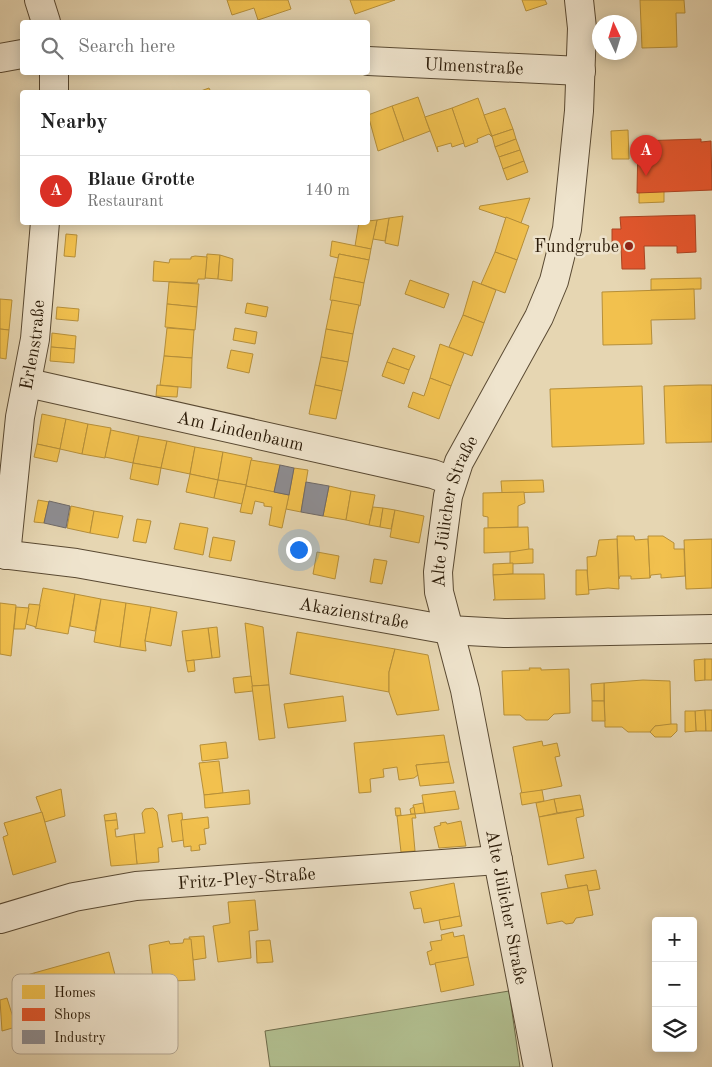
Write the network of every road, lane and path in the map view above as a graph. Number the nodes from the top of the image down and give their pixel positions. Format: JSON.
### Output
{"nodes":[{"id":1,"x":39,"y":0,"type":"edge"},
{"id":2,"x":579,"y":0,"type":"edge"},
{"id":3,"x":45,"y":20,"type":"edge"},
{"id":4,"x":20,"y":54,"type":"edge"},
{"id":5,"x":0,"y":58,"type":"edge"},
{"id":6,"x":370,"y":61,"type":"edge"},
{"id":7,"x":581,"y":71,"type":"junction"},
{"id":8,"x":54,"y":75,"type":"edge"},
{"id":9,"x":54,"y":90,"type":"edge"},
{"id":10,"x":45,"y":225,"type":"edge"},
{"id":11,"x":28,"y":384,"type":"junction"},
{"id":12,"x":452,"y":481,"type":"junction"},
{"id":13,"x":3,"y":555,"type":"edge"},
{"id":14,"x":712,"y":629,"type":"edge"},
{"id":15,"x":449,"y":630,"type":"junction"},
{"id":16,"x":498,"y":860,"type":"junction"},
{"id":17,"x":0,"y":919,"type":"edge"},
{"id":18,"x":538,"y":1067,"type":"edge"}],
"edges":[{"from":1,"to":3,"type":"street"},
{"from":2,"to":7,"type":"street","name":"Alte Jülicher Straße"},
{"from":4,"to":5,"type":"street"},
{"from":6,"to":7,"type":"street","name":"Ulmenstraße"},
{"from":7,"to":12,"type":"street","name":"Alte Jülicher Straße"},
{"from":8,"to":9,"type":"street"},
{"from":10,"to":11,"type":"street","name":"Erlenstraße"},
{"from":11,"to":12,"type":"street","name":"Am Lindenbaum"},
{"from":11,"to":13,"type":"street","name":"Erlenstraße"},
{"from":12,"to":15,"type":"street","name":"Alte Jülicher Straße"},
{"from":13,"to":15,"type":"street","name":"Akazienstraße"},
{"from":14,"to":15,"type":"street","name":"Akazienstraße"},
{"from":15,"to":16,"type":"street","name":"Alte Jülicher Straße"},
{"from":16,"to":17,"type":"street","name":"Fritz-Pley-Straße"},
{"from":16,"to":18,"type":"street","name":"Alte Jülicher Straße"}]}
